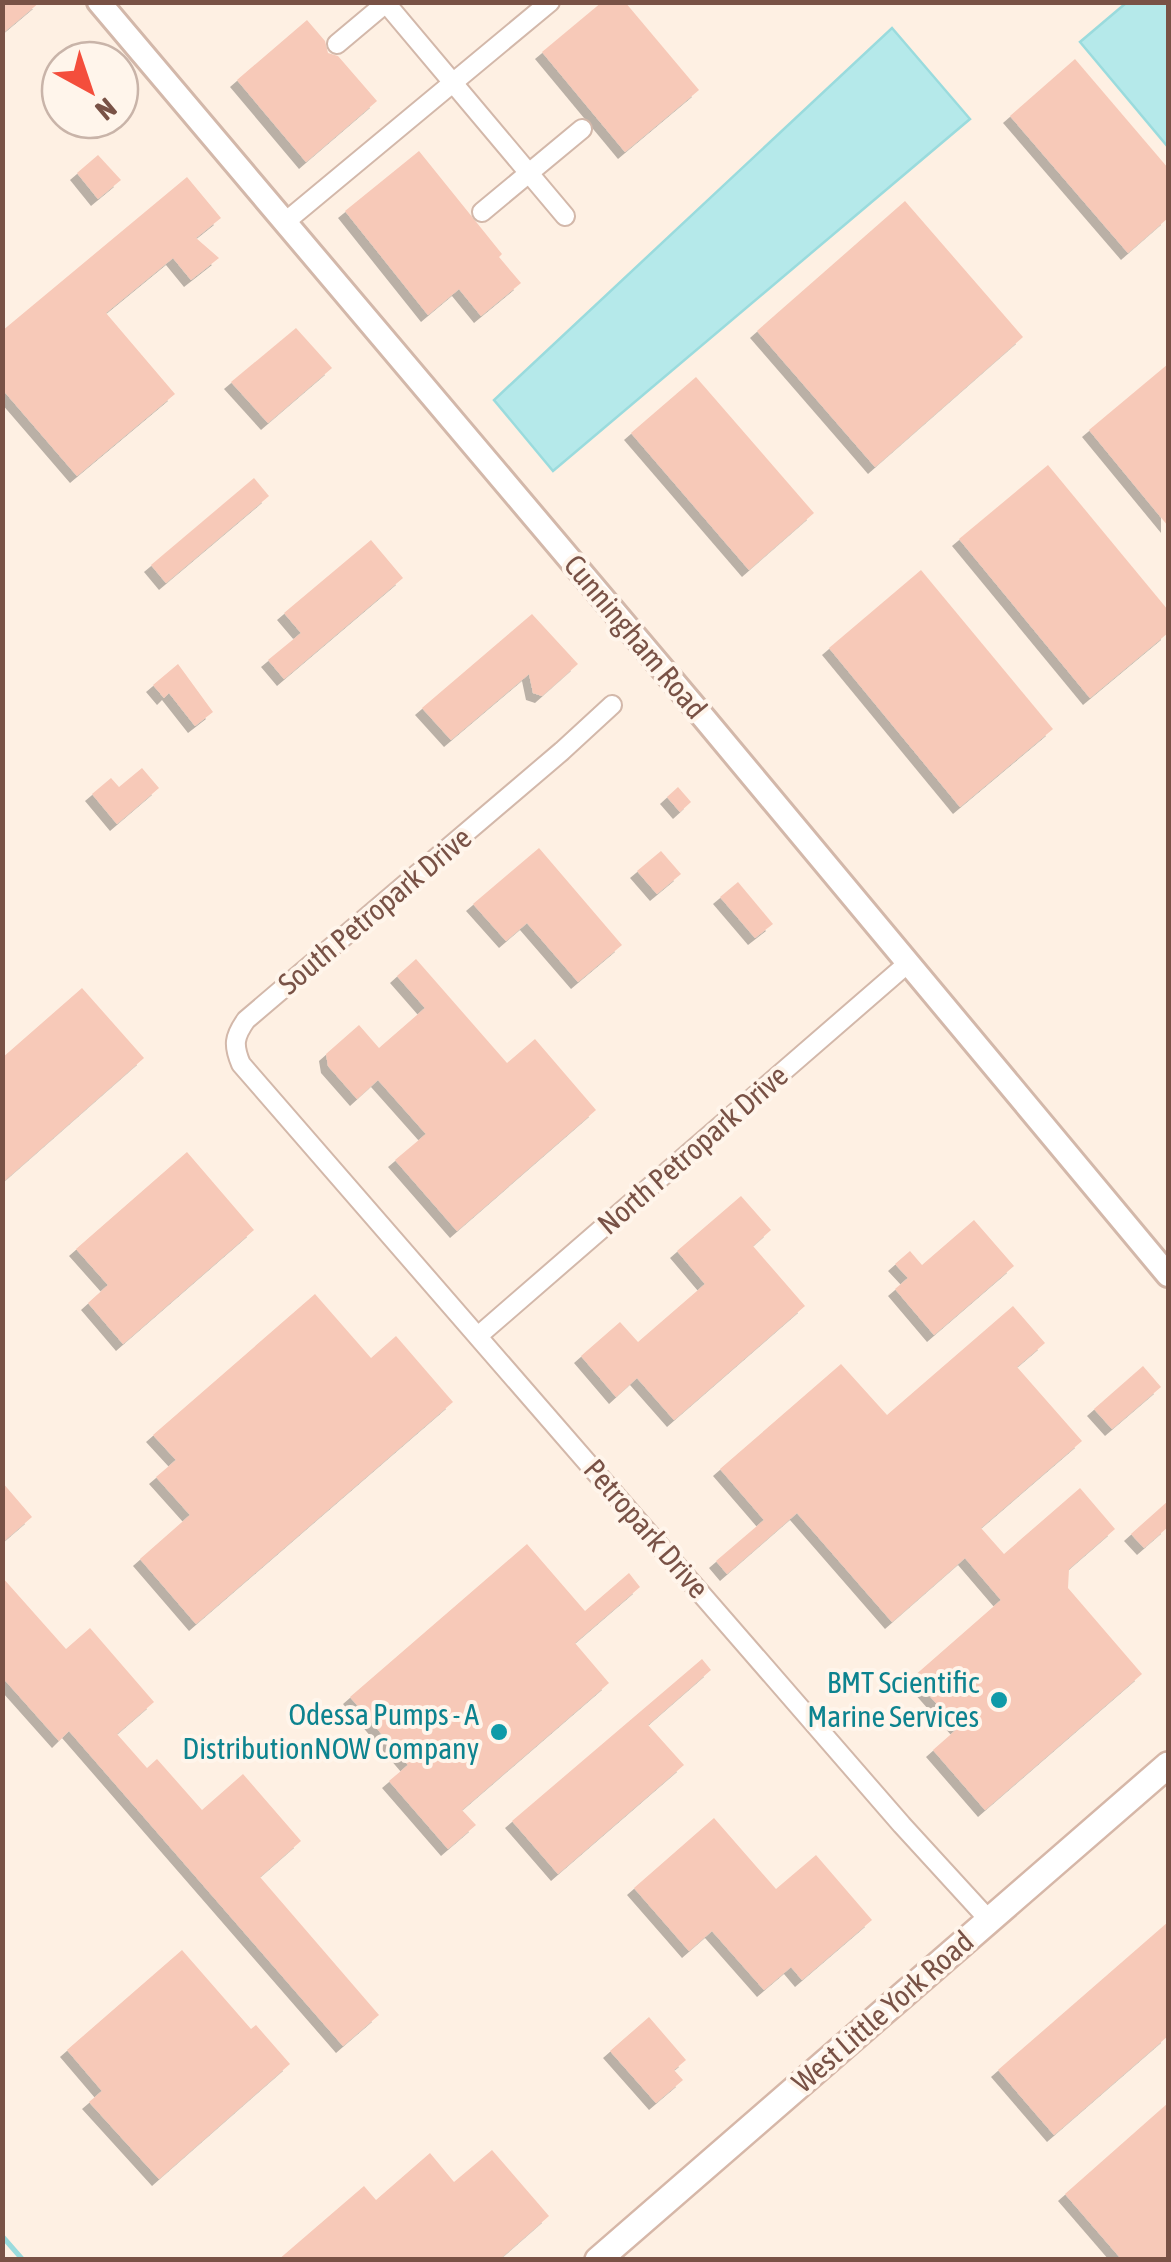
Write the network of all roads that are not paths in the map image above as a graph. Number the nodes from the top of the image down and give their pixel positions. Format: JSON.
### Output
{"nodes":[{"id":1,"x":99,"y":2,"type":"edge"},
{"id":2,"x":550,"y":2,"type":"edge"},
{"id":3,"x":385,"y":3,"type":"edge"},
{"id":4,"x":337,"y":44,"type":"dead end"},
{"id":5,"x":452,"y":83,"type":"junction"},
{"id":6,"x":582,"y":129,"type":"dead end"},
{"id":7,"x":529,"y":174,"type":"junction"},
{"id":8,"x":482,"y":212,"type":"dead end"},
{"id":9,"x":565,"y":216,"type":"dead end"},
{"id":10,"x":284,"y":223,"type":"junction"},
{"id":11,"x":612,"y":705,"type":"dead end"},
{"id":12,"x":907,"y":964,"type":"junction"},
{"id":13,"x":306,"y":1136,"type":"joint"},
{"id":14,"x":1168,"y":1274,"type":"edge"},
{"id":15,"x":478,"y":1336,"type":"junction"},
{"id":16,"x":1168,"y":1765,"type":"edge"},
{"id":17,"x":989,"y":1920,"type":"junction"},
{"id":18,"x":598,"y":2260,"type":"edge"}],
"edges":[{"from":1,"to":10,"type":"street","name":"Cunningham Road"},
{"from":2,"to":5,"type":"street"},
{"from":3,"to":4,"type":"street"},
{"from":3,"to":5,"type":"street"},
{"from":5,"to":7,"type":"street"},
{"from":5,"to":10,"type":"street"},
{"from":6,"to":7,"type":"street"},
{"from":7,"to":8,"type":"street"},
{"from":7,"to":9,"type":"street"},
{"from":10,"to":12,"type":"street","name":"Cunningham Road"},
{"from":11,"to":13,"type":"street","name":"South Petropark Drive"},
{"from":12,"to":14,"type":"street","name":"Cunningham Road"},
{"from":12,"to":15,"type":"street","name":"North Petropark Drive"},
{"from":13,"to":15,"type":"street","name":"Petropark Drive"},
{"from":15,"to":17,"type":"street","name":"Petropark Drive"},
{"from":16,"to":17,"type":"main road","name":"West Little York Road"},
{"from":17,"to":18,"type":"main road","name":"West Little York Road"}]}
